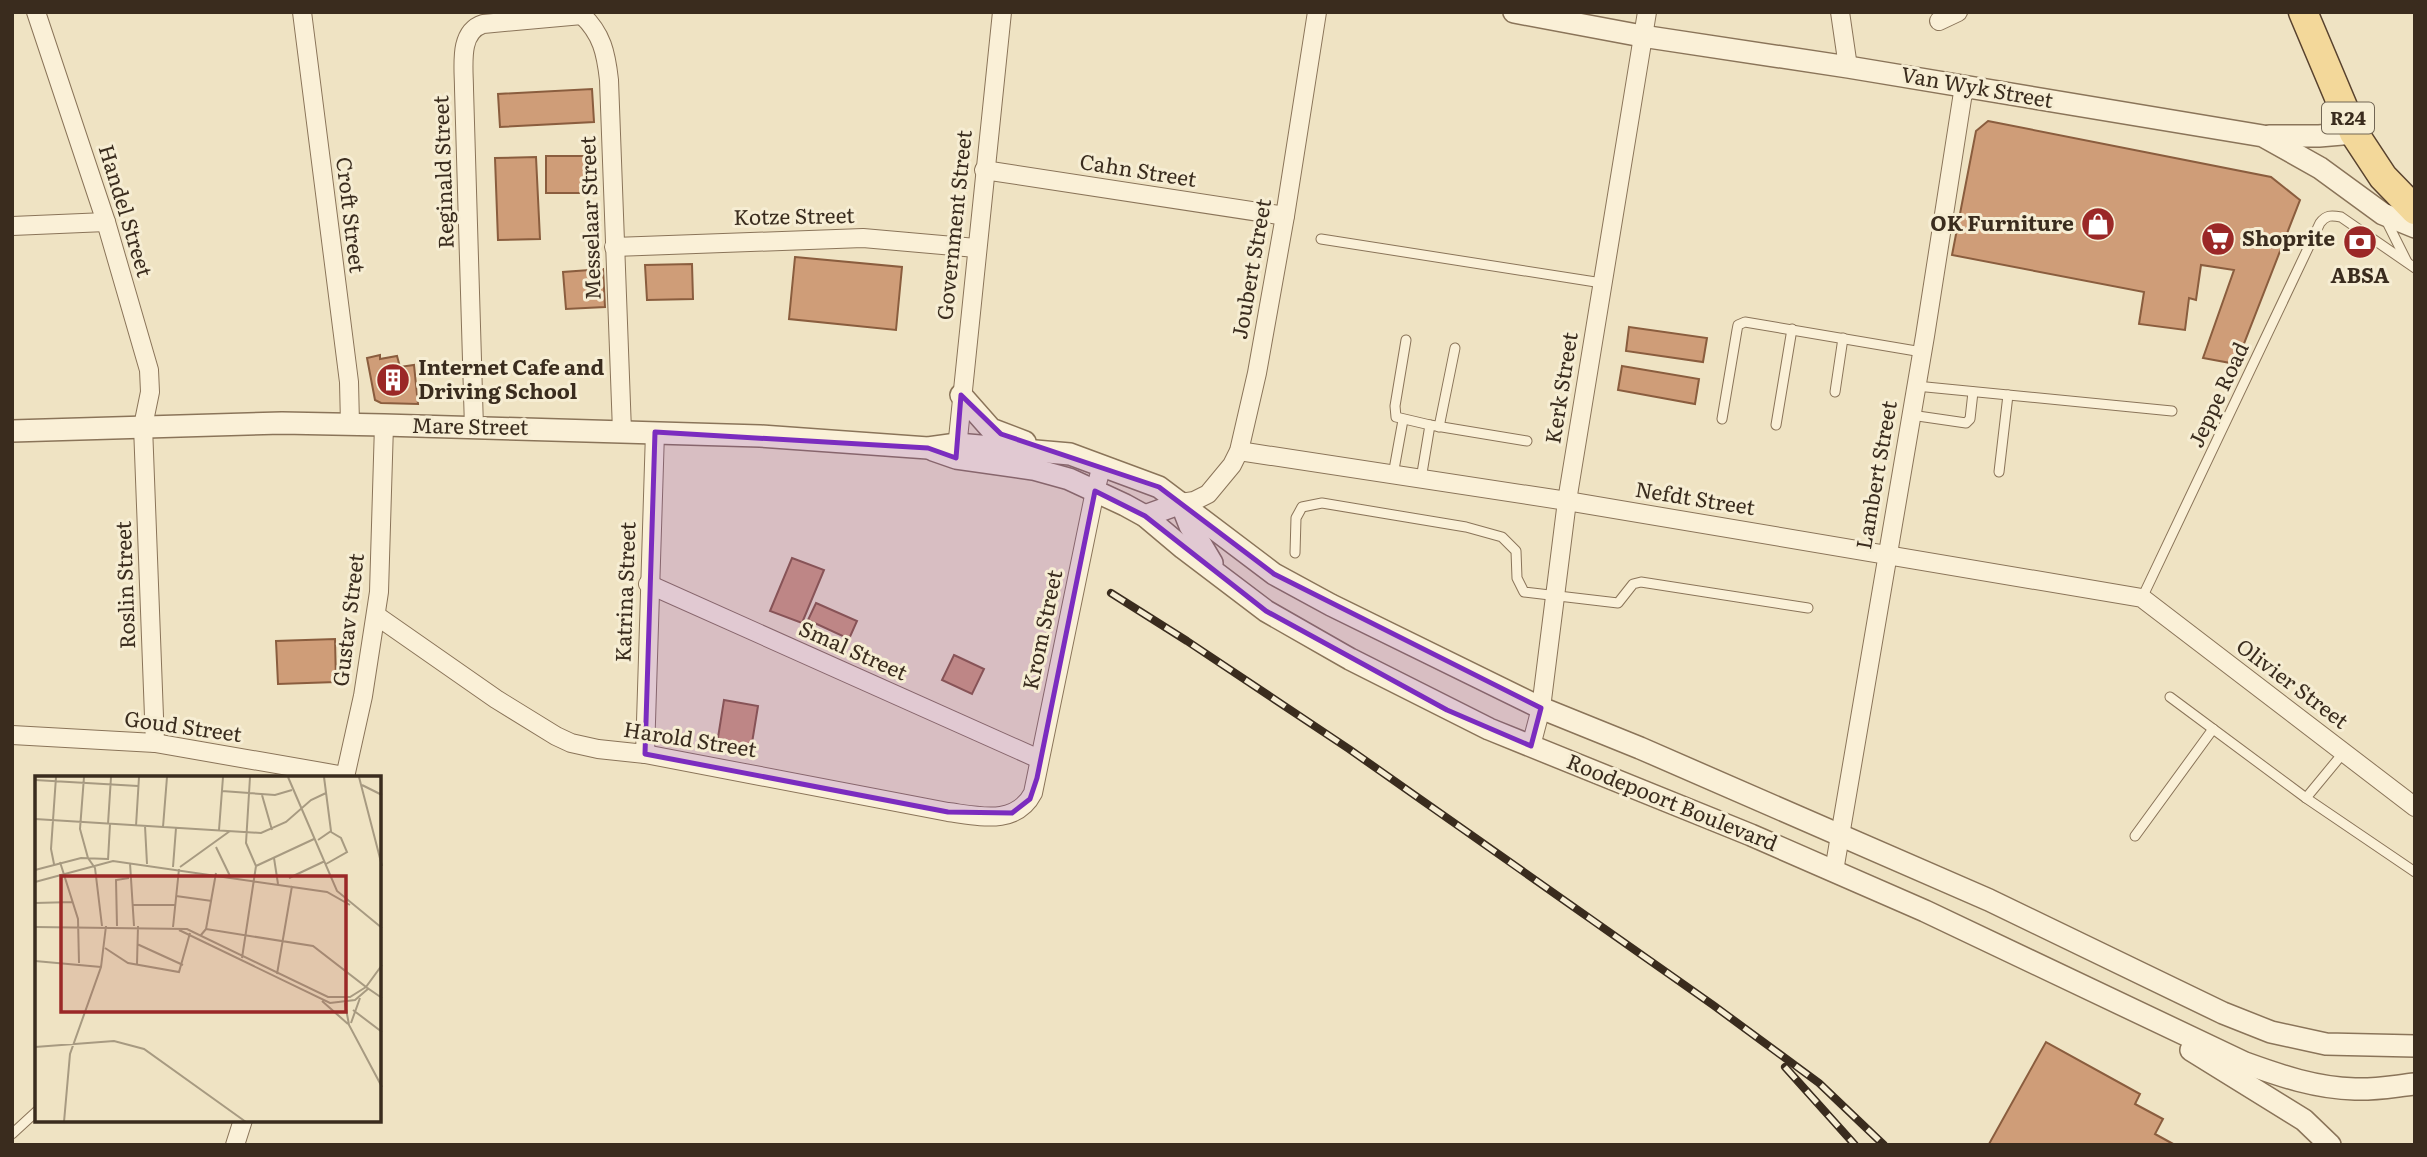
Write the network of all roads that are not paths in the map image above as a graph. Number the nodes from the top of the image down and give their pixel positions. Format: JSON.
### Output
{"nodes":[{"id":1,"x":36,"y":12,"type":"edge"},
{"id":2,"x":302,"y":12,"type":"edge"},
{"id":3,"x":1002,"y":12,"type":"edge"},
{"id":4,"x":1317,"y":12,"type":"edge"},
{"id":5,"x":1514,"y":12,"type":"edge"},
{"id":6,"x":1647,"y":12,"type":"edge"},
{"id":7,"x":1840,"y":12,"type":"edge"},
{"id":8,"x":1958,"y":12,"type":"edge"},
{"id":9,"x":2303,"y":12,"type":"edge"},
{"id":10,"x":582,"y":14,"type":"edge"},
{"id":11,"x":1939,"y":22,"type":"dead end"},
{"id":12,"x":1642,"y":36,"type":"junction"},
{"id":13,"x":1848,"y":66,"type":"junction"},
{"id":14,"x":1964,"y":86,"type":"junction"},
{"id":15,"x":2354,"y":132,"type":"junction"},
{"id":16,"x":2263,"y":136,"type":"junction"},
{"id":17,"x":984,"y":170,"type":"junction"},
{"id":18,"x":2415,"y":210,"type":"edge"},
{"id":19,"x":2383,"y":214,"type":"junction"},
{"id":20,"x":1285,"y":216,"type":"junction"},
{"id":21,"x":106,"y":222,"type":"junction"},
{"id":22,"x":12,"y":226,"type":"edge"},
{"id":23,"x":2415,"y":227,"type":"edge"},
{"id":24,"x":1321,"y":239,"type":"dead end"},
{"id":25,"x":614,"y":247,"type":"junction"},
{"id":26,"x":976,"y":248,"type":"junction"},
{"id":27,"x":2411,"y":266,"type":"edge"},
{"id":28,"x":1602,"y":284,"type":"junction"},
{"id":29,"x":1791,"y":329,"type":"junction"},
{"id":30,"x":1843,"y":338,"type":"junction"},
{"id":31,"x":1406,"y":340,"type":"dead end"},
{"id":32,"x":1455,"y":348,"type":"dead end"},
{"id":33,"x":1922,"y":352,"type":"junction"},
{"id":34,"x":1916,"y":386,"type":"junction"},
{"id":35,"x":1835,"y":392,"type":"dead end"},
{"id":36,"x":1973,"y":392,"type":"junction"},
{"id":37,"x":961,"y":395,"type":"junction"},
{"id":38,"x":2008,"y":395,"type":"junction"},
{"id":39,"x":2172,"y":411,"type":"dead end"},
{"id":40,"x":1911,"y":415,"type":"junction"},
{"id":41,"x":1722,"y":419,"type":"dead end"},
{"id":42,"x":1403,"y":420,"type":"junction"},
{"id":43,"x":350,"y":424,"type":"junction"},
{"id":44,"x":384,"y":425,"type":"junction"},
{"id":45,"x":1776,"y":425,"type":"dead end"},
{"id":46,"x":143,"y":426,"type":"junction"},
{"id":47,"x":1434,"y":426,"type":"junction"},
{"id":48,"x":474,"y":428,"type":"junction"},
{"id":49,"x":12,"y":431,"type":"edge"},
{"id":50,"x":622,"y":431,"type":"junction"},
{"id":51,"x":654,"y":432,"type":"junction"},
{"id":52,"x":1527,"y":441,"type":"dead end"},
{"id":53,"x":956,"y":451,"type":"junction"},
{"id":54,"x":1239,"y":451,"type":"junction"},
{"id":55,"x":1070,"y":454,"type":"junction"},
{"id":56,"x":1102,"y":465,"type":"junction"},
{"id":57,"x":1998,"y":472,"type":"dead end"},
{"id":58,"x":1394,"y":475,"type":"junction"},
{"id":59,"x":1421,"y":479,"type":"junction"},
{"id":60,"x":1094,"y":491,"type":"junction"},
{"id":61,"x":1567,"y":501,"type":"junction"},
{"id":62,"x":1181,"y":503,"type":"junction"},
{"id":63,"x":1145,"y":516,"type":"junction"},
{"id":64,"x":1295,"y":553,"type":"dead end"},
{"id":65,"x":1886,"y":554,"type":"junction"},
{"id":66,"x":1225,"y":580,"type":"junction"},
{"id":67,"x":648,"y":584,"type":"junction"},
{"id":68,"x":1555,"y":597,"type":"junction"},
{"id":69,"x":2142,"y":598,"type":"junction"},
{"id":70,"x":1808,"y":608,"type":"dead end"},
{"id":71,"x":377,"y":616,"type":"junction"},
{"id":72,"x":2169,"y":697,"type":"dead end"},
{"id":73,"x":1541,"y":708,"type":"junction"},
{"id":74,"x":2213,"y":729,"type":"junction"},
{"id":75,"x":12,"y":735,"type":"edge"},
{"id":76,"x":155,"y":743,"type":"junction"},
{"id":77,"x":1531,"y":746,"type":"junction"},
{"id":78,"x":2344,"y":752,"type":"junction"},
{"id":79,"x":645,"y":754,"type":"junction"},
{"id":80,"x":1039,"y":759,"type":"junction"},
{"id":81,"x":339,"y":776,"type":"edge"},
{"id":82,"x":345,"y":776,"type":"edge"},
{"id":83,"x":2306,"y":798,"type":"junction"},
{"id":84,"x":1027,"y":803,"type":"joint"},
{"id":85,"x":2415,"y":807,"type":"edge"},
{"id":86,"x":1840,"y":834,"type":"junction"},
{"id":87,"x":2135,"y":836,"type":"dead end"},
{"id":88,"x":1834,"y":871,"type":"junction"},
{"id":89,"x":2415,"y":872,"type":"edge"},
{"id":90,"x":2131,"y":1010,"type":"junction"},
{"id":91,"x":2415,"y":1046,"type":"edge"},
{"id":92,"x":2415,"y":1084,"type":"edge"},
{"id":93,"x":35,"y":1113,"type":"edge"},
{"id":94,"x":242,"y":1122,"type":"edge"},
{"id":95,"x":12,"y":1134,"type":"edge"},
{"id":96,"x":235,"y":1145,"type":"edge"},
{"id":97,"x":2330,"y":1145,"type":"edge"}],
"edges":[{"from":1,"to":21,"type":"street","name":"Handel Street"},
{"from":2,"to":43,"type":"street","name":"Croft Street"},
{"from":3,"to":17,"type":"street","name":"Government Street"},
{"from":4,"to":20,"type":"street","name":"Joubert Street"},
{"from":5,"to":12,"type":"street","name":"Van Wyk Street"},
{"from":6,"to":12,"type":"street","name":"Kerk Street"},
{"from":7,"to":13,"type":"street"},
{"from":8,"to":11,"type":"street"},
{"from":9,"to":15,"type":"main road","number":"R24"},
{"from":10,"to":25,"type":"street","name":"Messelaar Street"},
{"from":10,"to":48,"type":"street","name":"Reginald Street"},
{"from":12,"to":13,"type":"street","name":"Van Wyk Street"},
{"from":12,"to":28,"type":"street","name":"Kerk Street"},
{"from":13,"to":14,"type":"street","name":"Van Wyk Street"},
{"from":14,"to":16,"type":"street","name":"Van Wyk Street"},
{"from":14,"to":33,"type":"street","name":"Lambert Street"},
{"from":15,"to":16,"type":"street"},
{"from":15,"to":18,"type":"main road","number":"R24"},
{"from":16,"to":19,"type":"street","name":"Van Wyk Street"},
{"from":17,"to":20,"type":"street","name":"Cahn Street"},
{"from":17,"to":26,"type":"street","name":"Government Street"},
{"from":19,"to":23,"type":"street","name":"Van Wyk Street"},
{"from":19,"to":27,"type":"lane"},
{"from":20,"to":54,"type":"street","name":"Joubert Street"},
{"from":21,"to":22,"type":"street"},
{"from":21,"to":46,"type":"street","name":"Handel Street"},
{"from":24,"to":28,"type":"lane"},
{"from":25,"to":26,"type":"street","name":"Kotze Street"},
{"from":25,"to":50,"type":"street","name":"Messelaar Street"},
{"from":26,"to":37,"type":"street","name":"Government Street"},
{"from":27,"to":69,"type":"lane","name":"Jeppe Road"},
{"from":28,"to":61,"type":"street","name":"Kerk Street"},
{"from":29,"to":30,"type":"lane"},
{"from":29,"to":41,"type":"lane"},
{"from":29,"to":45,"type":"lane"},
{"from":30,"to":33,"type":"lane"},
{"from":30,"to":35,"type":"lane"},
{"from":31,"to":42,"type":"lane"},
{"from":32,"to":47,"type":"lane"},
{"from":33,"to":34,"type":"street","name":"Lambert Street"},
{"from":34,"to":36,"type":"lane"},
{"from":34,"to":40,"type":"street","name":"Lambert Street"},
{"from":36,"to":38,"type":"lane"},
{"from":36,"to":40,"type":"lane"},
{"from":37,"to":53,"type":"street","name":"Government Street"},
{"from":37,"to":55,"type":"street"},
{"from":38,"to":39,"type":"lane"},
{"from":38,"to":57,"type":"lane"},
{"from":40,"to":65,"type":"street","name":"Lambert Street"},
{"from":42,"to":47,"type":"lane"},
{"from":42,"to":58,"type":"lane"},
{"from":43,"to":44,"type":"street","name":"Mare Street"},
{"from":43,"to":46,"type":"street","name":"Mare Street"},
{"from":44,"to":48,"type":"street","name":"Mare Street"},
{"from":44,"to":71,"type":"street","name":"Gustav Street"},
{"from":46,"to":49,"type":"street","name":"Mare Street"},
{"from":46,"to":76,"type":"street","name":"Roslin Street"},
{"from":47,"to":52,"type":"lane"},
{"from":47,"to":59,"type":"lane"},
{"from":48,"to":50,"type":"street","name":"Mare Street"},
{"from":50,"to":51,"type":"street","name":"Mare Street"},
{"from":51,"to":53,"type":"street","name":"Mare Street"},
{"from":51,"to":67,"type":"street","name":"Katrina Street"},
{"from":53,"to":55,"type":"street","name":"Roodepoort Boulevard"},
{"from":53,"to":60,"type":"street","name":"Roodepoort Boulevard"},
{"from":54,"to":58,"type":"street","name":"Nefdt Street"},
{"from":54,"to":62,"type":"street","name":"Joubert Street"},
{"from":55,"to":56,"type":"street","name":"Roodepoort Boulevard"},
{"from":56,"to":60,"type":"street","name":"Krom Street"},
{"from":56,"to":62,"type":"street","name":"Roodepoort Boulevard"},
{"from":58,"to":59,"type":"street","name":"Nefdt Street"},
{"from":59,"to":61,"type":"street","name":"Nefdt Street"},
{"from":60,"to":63,"type":"street","name":"Roodepoort Boulevard"},
{"from":60,"to":80,"type":"street","name":"Krom Street"},
{"from":61,"to":65,"type":"street","name":"Nefdt Street"},
{"from":61,"to":68,"type":"street","name":"Kerk Street"},
{"from":62,"to":63,"type":"street"},
{"from":62,"to":66,"type":"street"},
{"from":62,"to":73,"type":"street","name":"Roodepoort Boulevard"},
{"from":63,"to":66,"type":"street","name":"Roodepoort Boulevard"},
{"from":64,"to":68,"type":"lane"},
{"from":65,"to":69,"type":"street","name":"Nefdt Street"},
{"from":65,"to":86,"type":"street","name":"Lambert Street"},
{"from":66,"to":77,"type":"street","name":"Roodepoort Boulevard"},
{"from":67,"to":79,"type":"street","name":"Katrina Street"},
{"from":67,"to":80,"type":"street","name":"Smal Street"},
{"from":68,"to":70,"type":"lane"},
{"from":68,"to":73,"type":"street","name":"Kerk Street"},
{"from":69,"to":78,"type":"street","name":"Olivier Street"},
{"from":71,"to":79,"type":"street","name":"Harold Street"},
{"from":71,"to":82,"type":"street","name":"Gustav Street"},
{"from":72,"to":74,"type":"lane"},
{"from":73,"to":77,"type":"street","name":"Kerk Street"},
{"from":73,"to":86,"type":"street","name":"Roodepoort Boulevard"},
{"from":74,"to":83,"type":"lane"},
{"from":74,"to":87,"type":"lane"},
{"from":75,"to":76,"type":"street","name":"Goud Street"},
{"from":76,"to":81,"type":"street","name":"Goud Street"},
{"from":77,"to":88,"type":"street","name":"Roodepoort Boulevard"},
{"from":78,"to":83,"type":"lane"},
{"from":78,"to":85,"type":"street","name":"Olivier Street"},
{"from":79,"to":84,"type":"street","name":"Harold Street"},
{"from":80,"to":84,"type":"street","name":"Krom Street"},
{"from":83,"to":89,"type":"lane"},
{"from":86,"to":88,"type":"street","name":"Lambert Street"},
{"from":86,"to":91,"type":"street","name":"Roodepoort Boulevard"},
{"from":88,"to":90,"type":"street","name":"Roodepoort Boulevard"},
{"from":90,"to":92,"type":"street","name":"Roodepoort Boulevard"},
{"from":90,"to":97,"type":"street"},
{"from":93,"to":95,"type":"lane"},
{"from":94,"to":96,"type":"street"}]}
